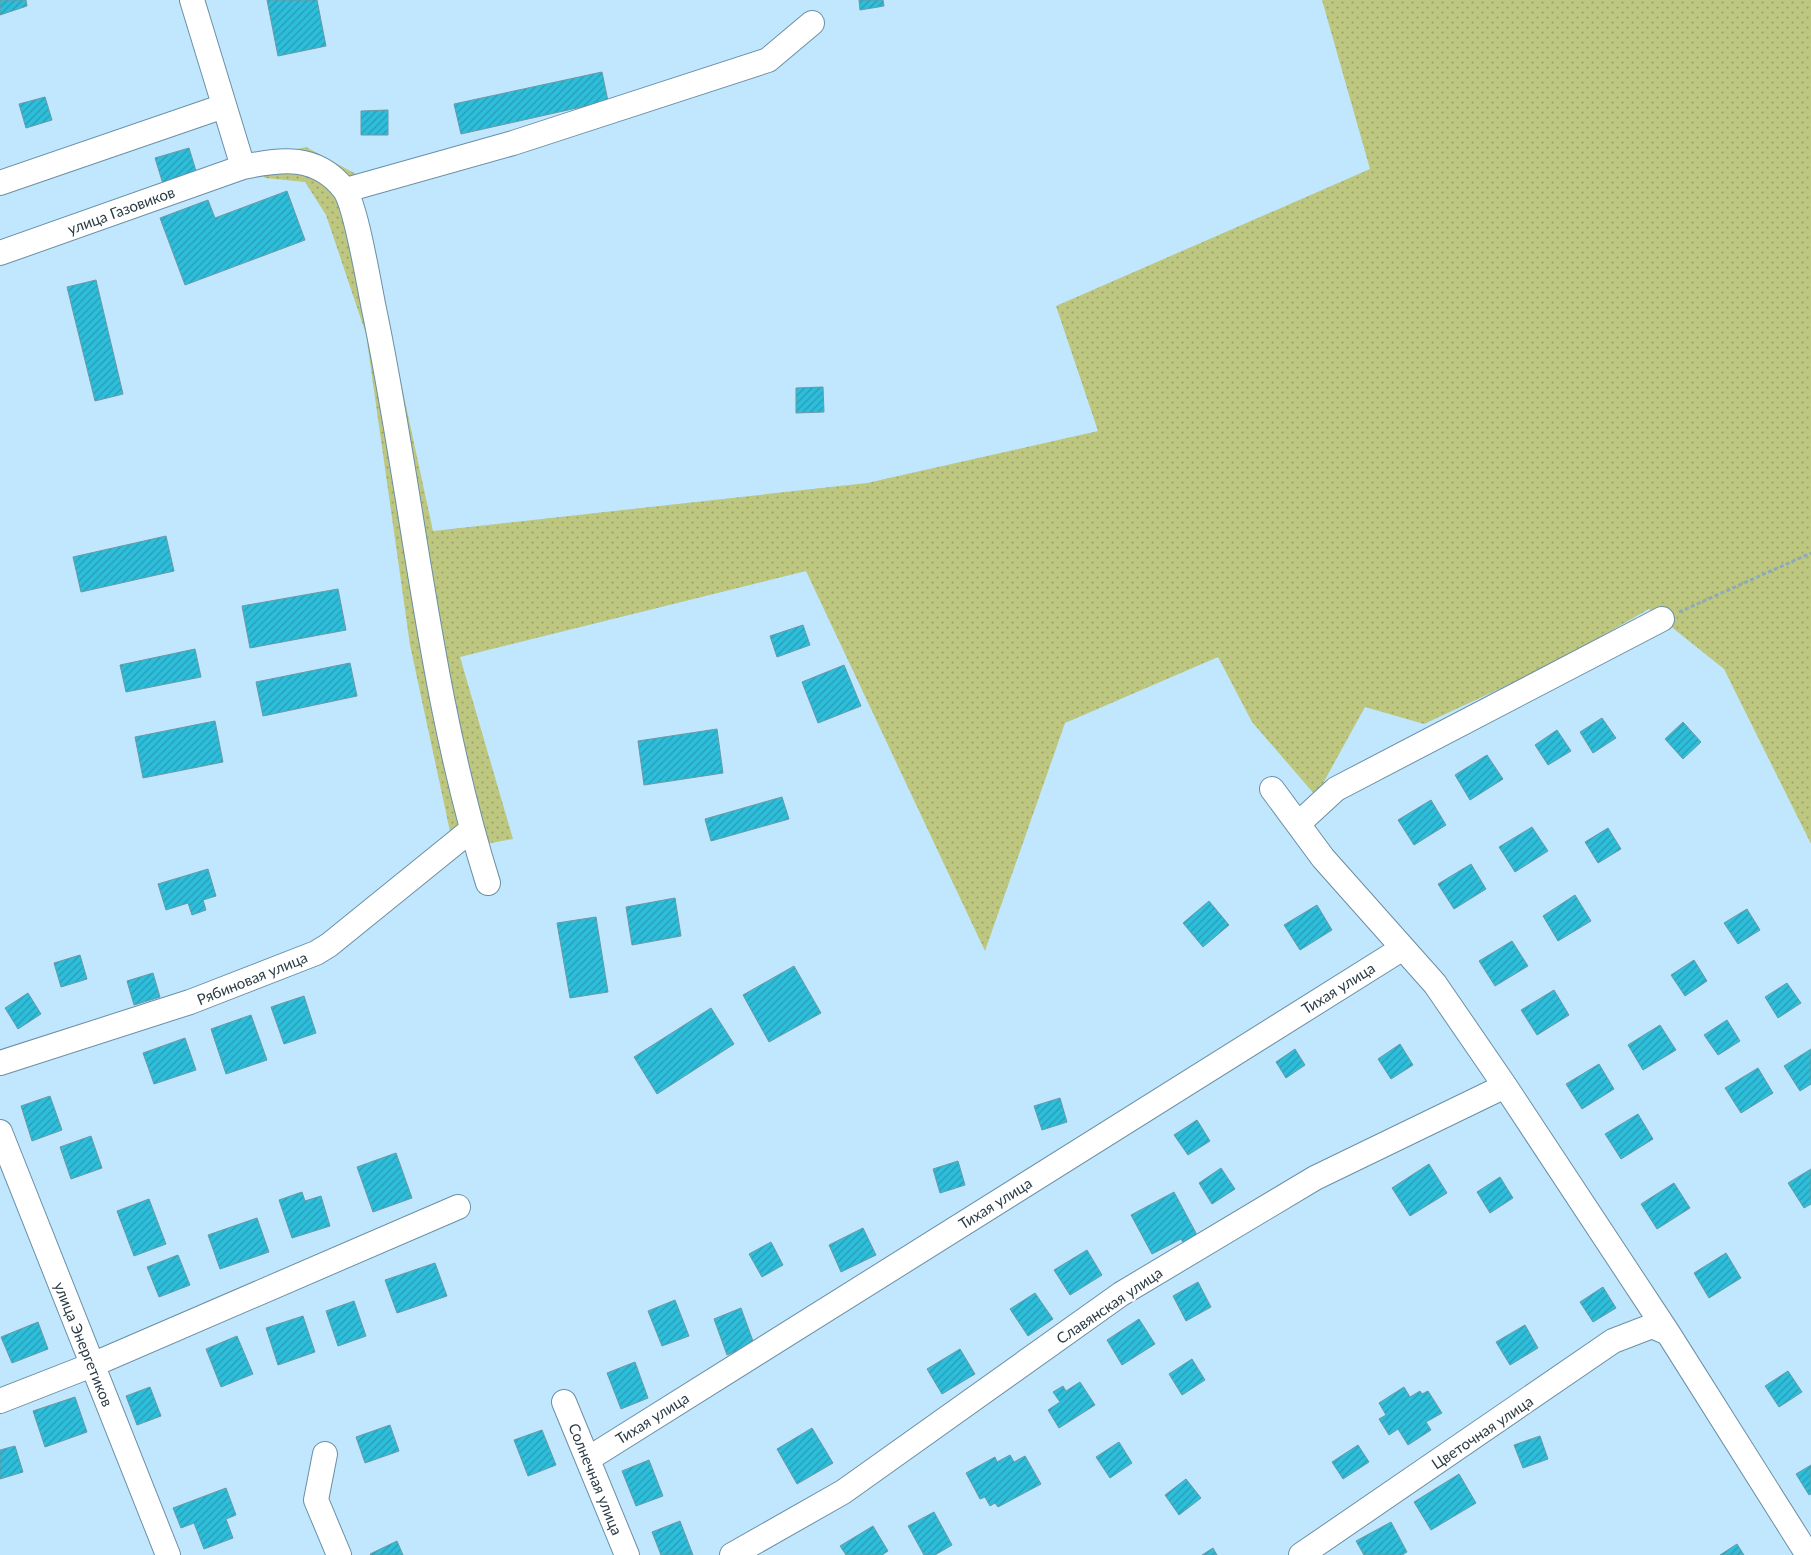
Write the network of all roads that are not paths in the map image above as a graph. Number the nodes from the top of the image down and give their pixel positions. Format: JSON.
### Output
{"nodes":[{"id":1,"x":192,"y":0,"type":"edge"},
{"id":2,"x":812,"y":23,"type":"dead end"},
{"id":3,"x":224,"y":106,"type":"junction"},
{"id":4,"x":243,"y":167,"type":"junction"},
{"id":5,"x":0,"y":183,"type":"edge"},
{"id":6,"x":346,"y":190,"type":"junction"},
{"id":7,"x":0,"y":253,"type":"edge"},
{"id":8,"x":1662,"y":619,"type":"road end"},
{"id":9,"x":1272,"y":789,"type":"dead end"},
{"id":10,"x":1298,"y":824,"type":"junction"},
{"id":11,"x":472,"y":830,"type":"junction"},
{"id":12,"x":488,"y":883,"type":"dead end"},
{"id":13,"x":1403,"y":948,"type":"junction"},
{"id":14,"x":0,"y":1063,"type":"edge"},
{"id":15,"x":1505,"y":1086,"type":"junction"},
{"id":16,"x":0,"y":1132,"type":"edge"},
{"id":17,"x":458,"y":1207,"type":"dead end"},
{"id":18,"x":1668,"y":1333,"type":"junction"},
{"id":19,"x":92,"y":1366,"type":"junction"},
{"id":20,"x":0,"y":1401,"type":"edge"},
{"id":21,"x":564,"y":1402,"type":"dead end"},
{"id":22,"x":326,"y":1454,"type":"dead end"},
{"id":23,"x":588,"y":1459,"type":"junction"},
{"id":24,"x":168,"y":1555,"type":"edge"},
{"id":25,"x":340,"y":1555,"type":"edge"},
{"id":26,"x":627,"y":1555,"type":"edge"},
{"id":27,"x":732,"y":1555,"type":"edge"},
{"id":28,"x":1301,"y":1555,"type":"edge"},
{"id":29,"x":1808,"y":1555,"type":"edge"}],
"edges":[{"from":1,"to":3,"type":"street"},
{"from":2,"to":6,"type":"street"},
{"from":3,"to":4,"type":"street"},
{"from":3,"to":5,"type":"street"},
{"from":4,"to":6,"type":"street","name":"улица Газовиков"},
{"from":4,"to":7,"type":"street","name":"улица Газовиков"},
{"from":6,"to":11,"type":"street"},
{"from":8,"to":10,"type":"street"},
{"from":9,"to":10,"type":"street"},
{"from":10,"to":13,"type":"street"},
{"from":11,"to":12,"type":"street"},
{"from":11,"to":14,"type":"street","name":"Рябиновая улица"},
{"from":13,"to":15,"type":"street"},
{"from":13,"to":23,"type":"street","name":"Тихая улица"},
{"from":15,"to":18,"type":"street"},
{"from":15,"to":27,"type":"street","name":"Славянская улица"},
{"from":16,"to":19,"type":"street","name":"улица Энергетиков"},
{"from":17,"to":19,"type":"street"},
{"from":18,"to":28,"type":"street","name":"Цветочная улица"},
{"from":18,"to":29,"type":"street"},
{"from":19,"to":20,"type":"street"},
{"from":19,"to":24,"type":"street","name":"улица Энергетиков"},
{"from":21,"to":23,"type":"street","name":"Солнечная улица"},
{"from":22,"to":25,"type":"street"},
{"from":23,"to":26,"type":"street","name":"Солнечная улица"}]}
